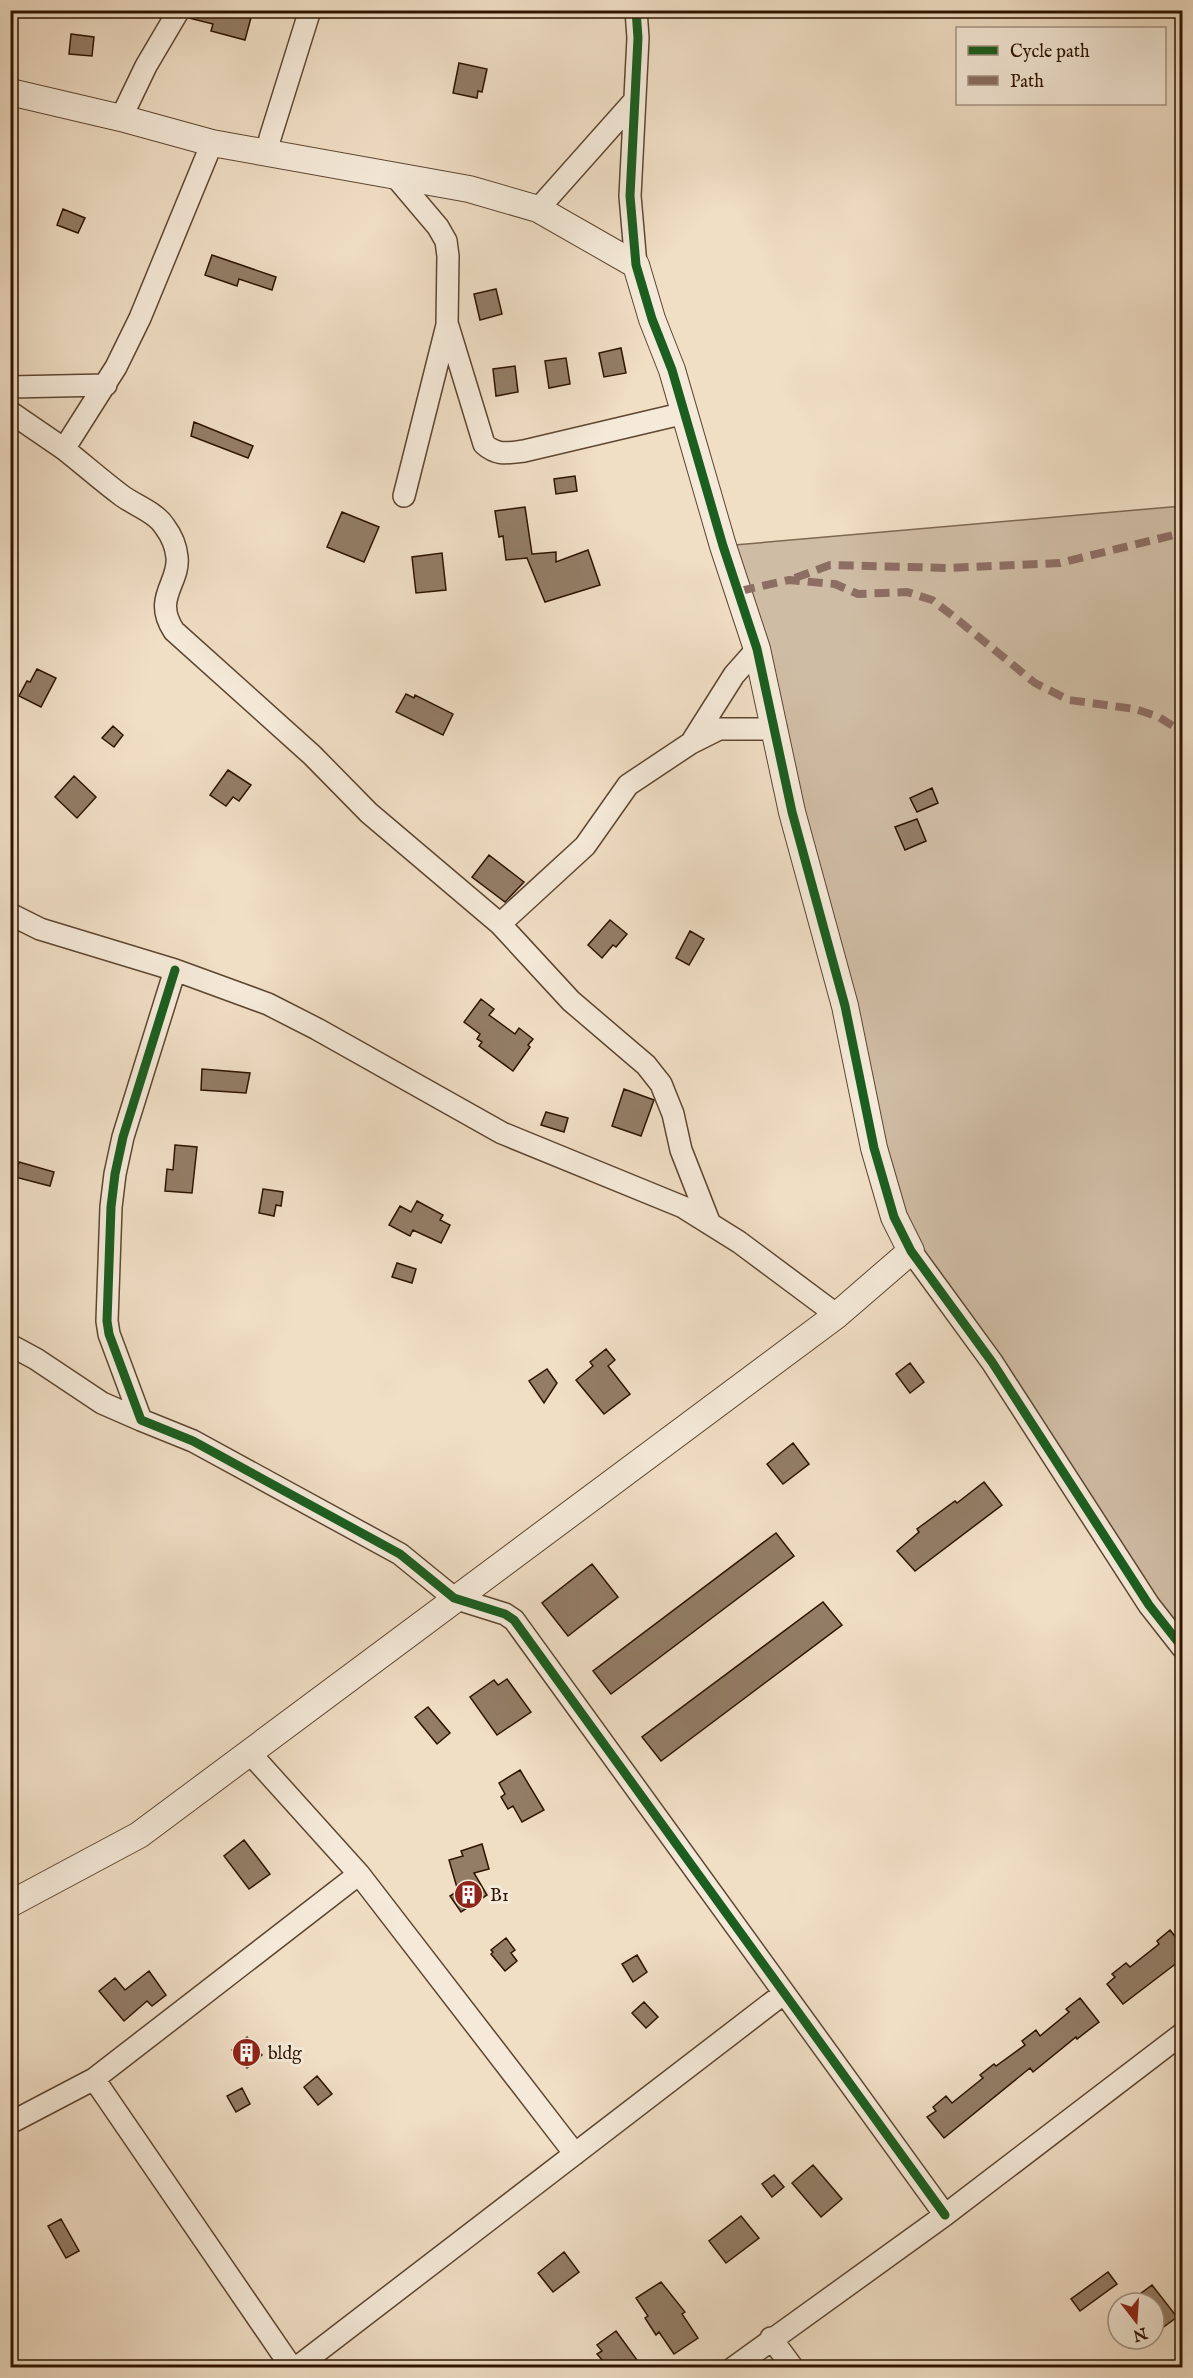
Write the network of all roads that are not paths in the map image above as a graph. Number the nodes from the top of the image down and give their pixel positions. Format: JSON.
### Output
{"nodes":[{"id":1,"x":179,"y":10,"type":"edge"},
{"id":2,"x":310,"y":10,"type":"edge"},
{"id":3,"x":636,"y":10,"type":"edge"},
{"id":4,"x":10,"y":92,"type":"edge"},
{"id":5,"x":635,"y":100,"type":"junction"},
{"id":6,"x":122,"y":118,"type":"junction"},
{"id":7,"x":212,"y":143,"type":"junction"},
{"id":8,"x":267,"y":154,"type":"junction"},
{"id":9,"x":394,"y":175,"type":"junction"},
{"id":10,"x":538,"y":209,"type":"junction"},
{"id":11,"x":636,"y":265,"type":"junction"},
{"id":12,"x":447,"y":325,"type":"junction"},
{"id":13,"x":106,"y":385,"type":"junction"},
{"id":14,"x":10,"y":387,"type":"edge"},
{"id":15,"x":10,"y":412,"type":"edge"},
{"id":16,"x":685,"y":413,"type":"junction"},
{"id":17,"x":64,"y":448,"type":"junction"},
{"id":18,"x":404,"y":496,"type":"dead end"},
{"id":19,"x":757,"y":649,"type":"junction"},
{"id":20,"x":776,"y":729,"type":"junction"},
{"id":21,"x":691,"y":743,"type":"junction"},
{"id":22,"x":10,"y":914,"type":"edge"},
{"id":23,"x":500,"y":924,"type":"junction"},
{"id":24,"x":175,"y":970,"type":"junction"},
{"id":25,"x":710,"y":1224,"type":"junction"},
{"id":26,"x":911,"y":1251,"type":"junction"},
{"id":27,"x":837,"y":1315,"type":"junction"},
{"id":28,"x":10,"y":1346,"type":"edge"},
{"id":29,"x":141,"y":1420,"type":"junction"},
{"id":30,"x":454,"y":1598,"type":"junction"},
{"id":31,"x":1182,"y":1647,"type":"edge"},
{"id":32,"x":249,"y":1752,"type":"junction"},
{"id":33,"x":359,"y":1874,"type":"junction"},
{"id":34,"x":10,"y":1904,"type":"edge"},
{"id":35,"x":783,"y":1994,"type":"junction"},
{"id":36,"x":1182,"y":2034,"type":"edge"},
{"id":37,"x":94,"y":2079,"type":"junction"},
{"id":38,"x":10,"y":2122,"type":"edge"},
{"id":39,"x":575,"y":2154,"type":"junction"},
{"id":40,"x":945,"y":2215,"type":"junction"},
{"id":41,"x":771,"y":2338,"type":"junction"},
{"id":42,"x":294,"y":2367,"type":"edge"},
{"id":43,"x":733,"y":2367,"type":"edge"},
{"id":44,"x":792,"y":2367,"type":"edge"}],
"edges":[{"from":1,"to":6,"type":"street"},
{"from":2,"to":8,"type":"street"},
{"from":3,"to":5,"type":"street"},
{"from":4,"to":6,"type":"street"},
{"from":5,"to":10,"type":"street"},
{"from":5,"to":11,"type":"street"},
{"from":6,"to":7,"type":"street"},
{"from":7,"to":8,"type":"street"},
{"from":7,"to":13,"type":"street"},
{"from":8,"to":9,"type":"street"},
{"from":9,"to":10,"type":"street"},
{"from":9,"to":12,"type":"street"},
{"from":10,"to":11,"type":"street"},
{"from":11,"to":16,"type":"street"},
{"from":12,"to":16,"type":"street"},
{"from":12,"to":18,"type":"street"},
{"from":13,"to":14,"type":"street"},
{"from":13,"to":17,"type":"street"},
{"from":15,"to":17,"type":"street"},
{"from":16,"to":19,"type":"street"},
{"from":17,"to":23,"type":"street"},
{"from":19,"to":20,"type":"street"},
{"from":19,"to":21,"type":"street"},
{"from":20,"to":21,"type":"street"},
{"from":20,"to":26,"type":"street"},
{"from":21,"to":23,"type":"street"},
{"from":22,"to":24,"type":"street"},
{"from":23,"to":25,"type":"street"},
{"from":24,"to":25,"type":"street"},
{"from":24,"to":29,"type":"street"},
{"from":25,"to":27,"type":"street"},
{"from":26,"to":27,"type":"street"},
{"from":26,"to":31,"type":"street"},
{"from":27,"to":30,"type":"street"},
{"from":28,"to":29,"type":"street"},
{"from":29,"to":30,"type":"street"},
{"from":30,"to":32,"type":"street"},
{"from":30,"to":35,"type":"street"},
{"from":32,"to":33,"type":"street"},
{"from":32,"to":34,"type":"street"},
{"from":33,"to":37,"type":"street"},
{"from":33,"to":39,"type":"street"},
{"from":35,"to":39,"type":"street"},
{"from":35,"to":40,"type":"street"},
{"from":36,"to":40,"type":"street"},
{"from":37,"to":38,"type":"street"},
{"from":37,"to":42,"type":"street"},
{"from":39,"to":42,"type":"street"},
{"from":40,"to":41,"type":"street"},
{"from":41,"to":43,"type":"street"},
{"from":41,"to":44,"type":"street"}]}
